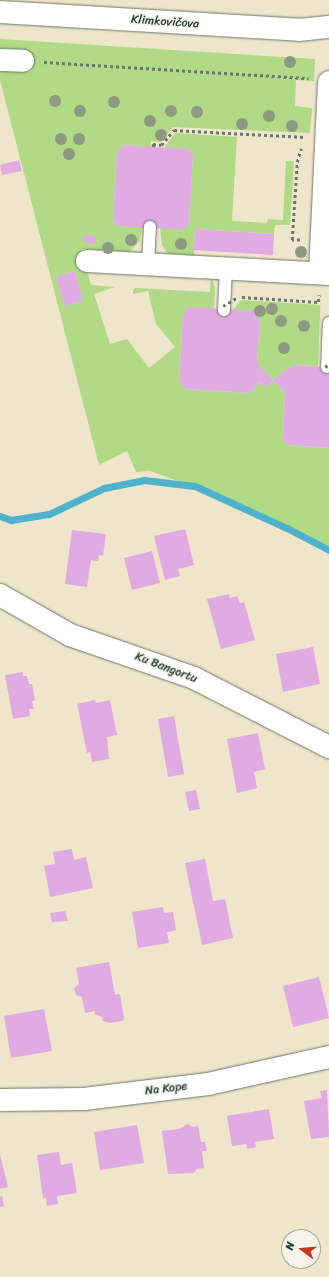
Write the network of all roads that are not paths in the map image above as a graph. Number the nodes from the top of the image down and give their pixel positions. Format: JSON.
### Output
{"nodes":[{"id":1,"x":0,"y":12,"type":"edge"},
{"id":2,"x":328,"y":30,"type":"edge"},
{"id":3,"x":0,"y":60,"type":"edge"},
{"id":4,"x":23,"y":61,"type":"road end"},
{"id":5,"x":323,"y":80,"type":"edge"},
{"id":6,"x":150,"y":227,"type":"dead end"},
{"id":7,"x":87,"y":261,"type":"dead end"},
{"id":8,"x":148,"y":264,"type":"junction"},
{"id":9,"x":226,"y":268,"type":"junction"},
{"id":10,"x":324,"y":273,"type":"edge"},
{"id":11,"x":224,"y":308,"type":"road end"},
{"id":12,"x":329,"y":323,"type":"edge"},
{"id":13,"x":327,"y":366,"type":"edge"},
{"id":14,"x":0,"y":595,"type":"edge"},
{"id":15,"x":329,"y":747,"type":"edge"},
{"id":16,"x":329,"y":1057,"type":"edge"},
{"id":17,"x":0,"y":1100,"type":"edge"}],
"edges":[{"from":1,"to":2,"type":"street","name":"Klimkovičova"},
{"from":3,"to":4,"type":"street"},
{"from":5,"to":10,"type":"street"},
{"from":6,"to":8,"type":"lane"},
{"from":7,"to":8,"type":"street"},
{"from":8,"to":9,"type":"street"},
{"from":9,"to":10,"type":"street"},
{"from":9,"to":11,"type":"lane"},
{"from":12,"to":13,"type":"lane"},
{"from":14,"to":15,"type":"street","name":"Ku Bangortu"},
{"from":16,"to":17,"type":"street","name":"Na Kope"}]}
